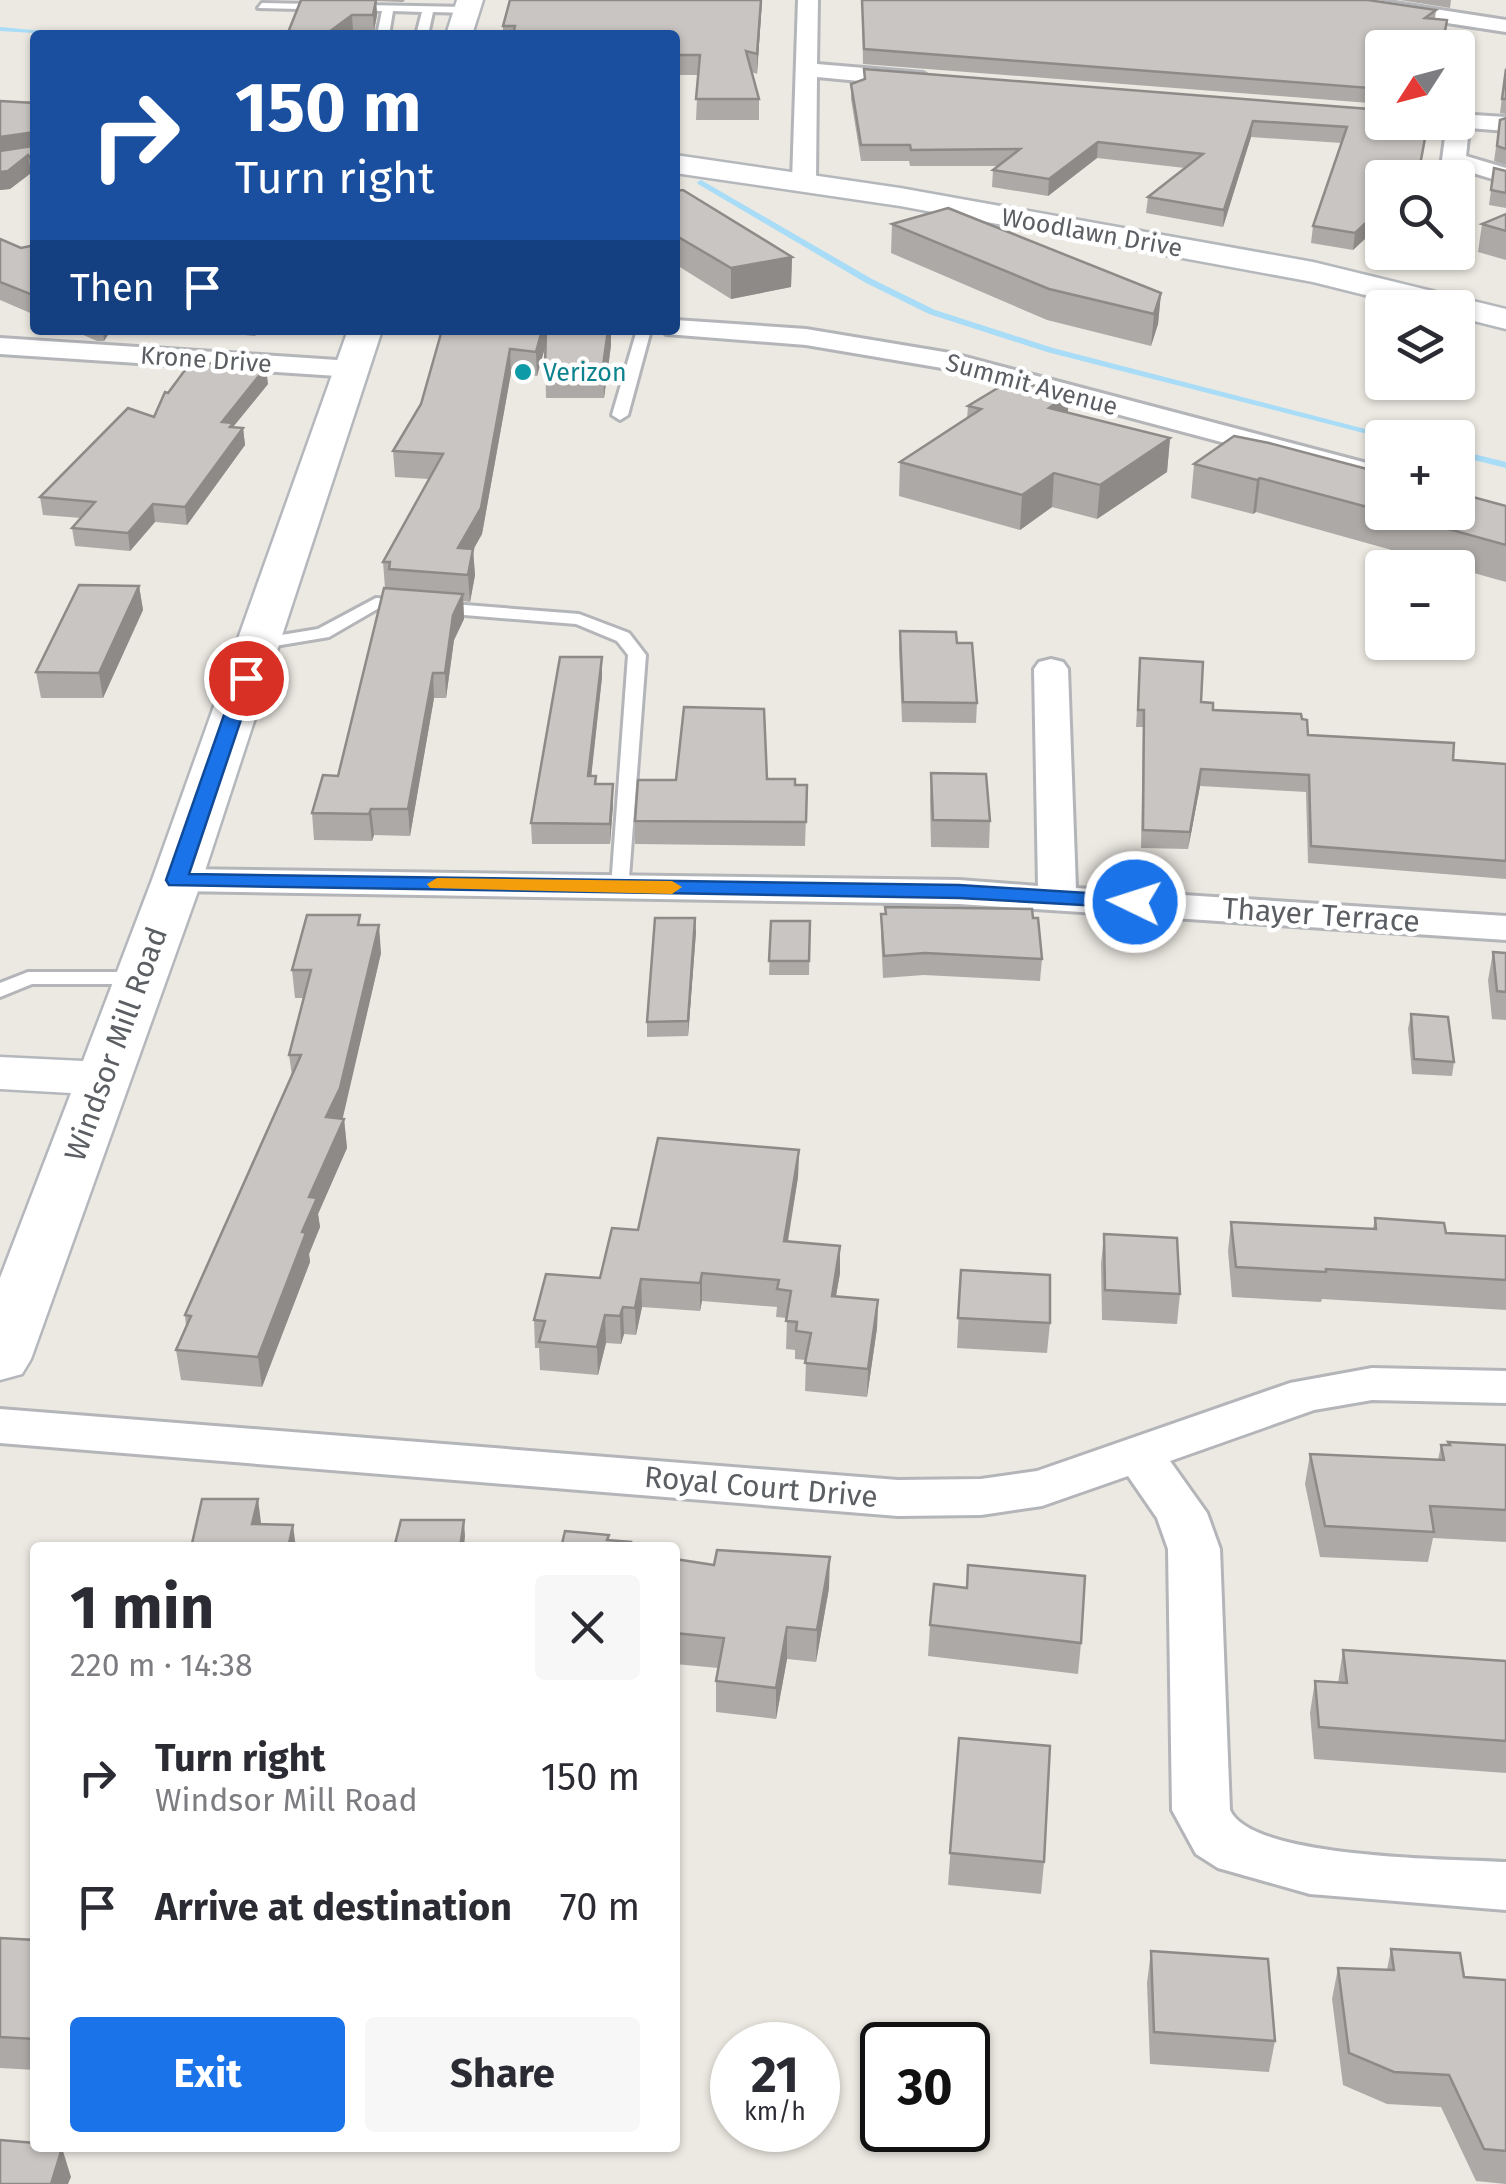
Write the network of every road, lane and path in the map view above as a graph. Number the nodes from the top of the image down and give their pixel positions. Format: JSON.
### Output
{"nodes":[{"id":1,"x":808,"y":0,"type":"edge"},
{"id":2,"x":1336,"y":0,"type":"edge"},
{"id":3,"x":262,"y":6,"type":"dead end"},
{"id":4,"x":388,"y":8,"type":"junction"},
{"id":5,"x":428,"y":9,"type":"junction"},
{"id":6,"x":465,"y":15,"type":"edge"},
{"id":7,"x":1506,"y":26,"type":"edge"},
{"id":8,"x":384,"y":30,"type":"edge"},
{"id":9,"x":423,"y":30,"type":"edge"},
{"id":10,"x":806,"y":70,"type":"junction"},
{"id":11,"x":945,"y":81,"type":"edge"},
{"id":12,"x":1475,"y":122,"type":"edge"},
{"id":13,"x":1506,"y":124,"type":"edge"},
{"id":14,"x":1456,"y":140,"type":"edge"},
{"id":15,"x":680,"y":165,"type":"edge"},
{"id":16,"x":1506,"y":176,"type":"edge"},
{"id":17,"x":804,"y":181,"type":"junction"},
{"id":18,"x":1506,"y":319,"type":"edge"},
{"id":19,"x":680,"y":328,"type":"edge"},
{"id":20,"x":643,"y":335,"type":"edge"},
{"id":21,"x":0,"y":346,"type":"edge"},
{"id":22,"x":358,"y":349,"type":"edge"},
{"id":23,"x":620,"y":415,"type":"dead end"},
{"id":24,"x":1365,"y":472,"type":"edge"},
{"id":25,"x":257,"y":644,"type":"junction"},
{"id":26,"x":1051,"y":669,"type":"dead end"},
{"id":27,"x":176,"y":880,"type":"junction"},
{"id":28,"x":621,"y":887,"type":"junction"},
{"id":29,"x":1058,"y":897,"type":"junction"},
{"id":30,"x":1506,"y":928,"type":"edge"},
{"id":31,"x":140,"y":978,"type":"junction"},
{"id":32,"x":0,"y":991,"type":"edge"},
{"id":33,"x":0,"y":1072,"type":"edge"},
{"id":34,"x":102,"y":1078,"type":"junction"},
{"id":35,"x":0,"y":1359,"type":"edge"},
{"id":36,"x":1506,"y":1387,"type":"edge"},
{"id":37,"x":0,"y":1426,"type":"edge"},
{"id":38,"x":1138,"y":1454,"type":"junction"},
{"id":39,"x":1506,"y":1886,"type":"edge"}],
"edges":[{"from":1,"to":10,"type":"street"},
{"from":2,"to":7,"type":"street"},
{"from":3,"to":4,"type":"lane"},
{"from":4,"to":5,"type":"lane"},
{"from":4,"to":8,"type":"lane"},
{"from":5,"to":6,"type":"lane"},
{"from":5,"to":9,"type":"lane"},
{"from":10,"to":11,"type":"street"},
{"from":10,"to":17,"type":"street"},
{"from":12,"to":13,"type":"street"},
{"from":14,"to":16,"type":"street"},
{"from":15,"to":17,"type":"main road","name":"Woodlawn Drive"},
{"from":17,"to":18,"type":"main road","name":"Woodlawn Drive"},
{"from":19,"to":24,"type":"street","name":"Summit Avenue"},
{"from":20,"to":23,"type":"lane"},
{"from":21,"to":22,"type":"street","name":"Krone Drive"},
{"from":22,"to":25,"type":"main road","name":"Windsor Mill Road"},
{"from":25,"to":27,"type":"main road","name":"Windsor Mill Road"},
{"from":25,"to":28,"type":"lane"},
{"from":26,"to":29,"type":"street"},
{"from":27,"to":28,"type":"street","name":"Thayer Terrace"},
{"from":27,"to":31,"type":"main road","name":"Windsor Mill Road"},
{"from":28,"to":29,"type":"street","name":"Thayer Terrace"},
{"from":29,"to":30,"type":"street","name":"Thayer Terrace"},
{"from":31,"to":32,"type":"lane"},
{"from":31,"to":34,"type":"main road","name":"Windsor Mill Road"},
{"from":33,"to":34,"type":"main road"},
{"from":34,"to":35,"type":"main road","name":"Windsor Mill Road"},
{"from":36,"to":38,"type":"street","name":"Royal Court Drive"},
{"from":37,"to":38,"type":"street","name":"Royal Court Drive"},
{"from":38,"to":39,"type":"street"}]}
